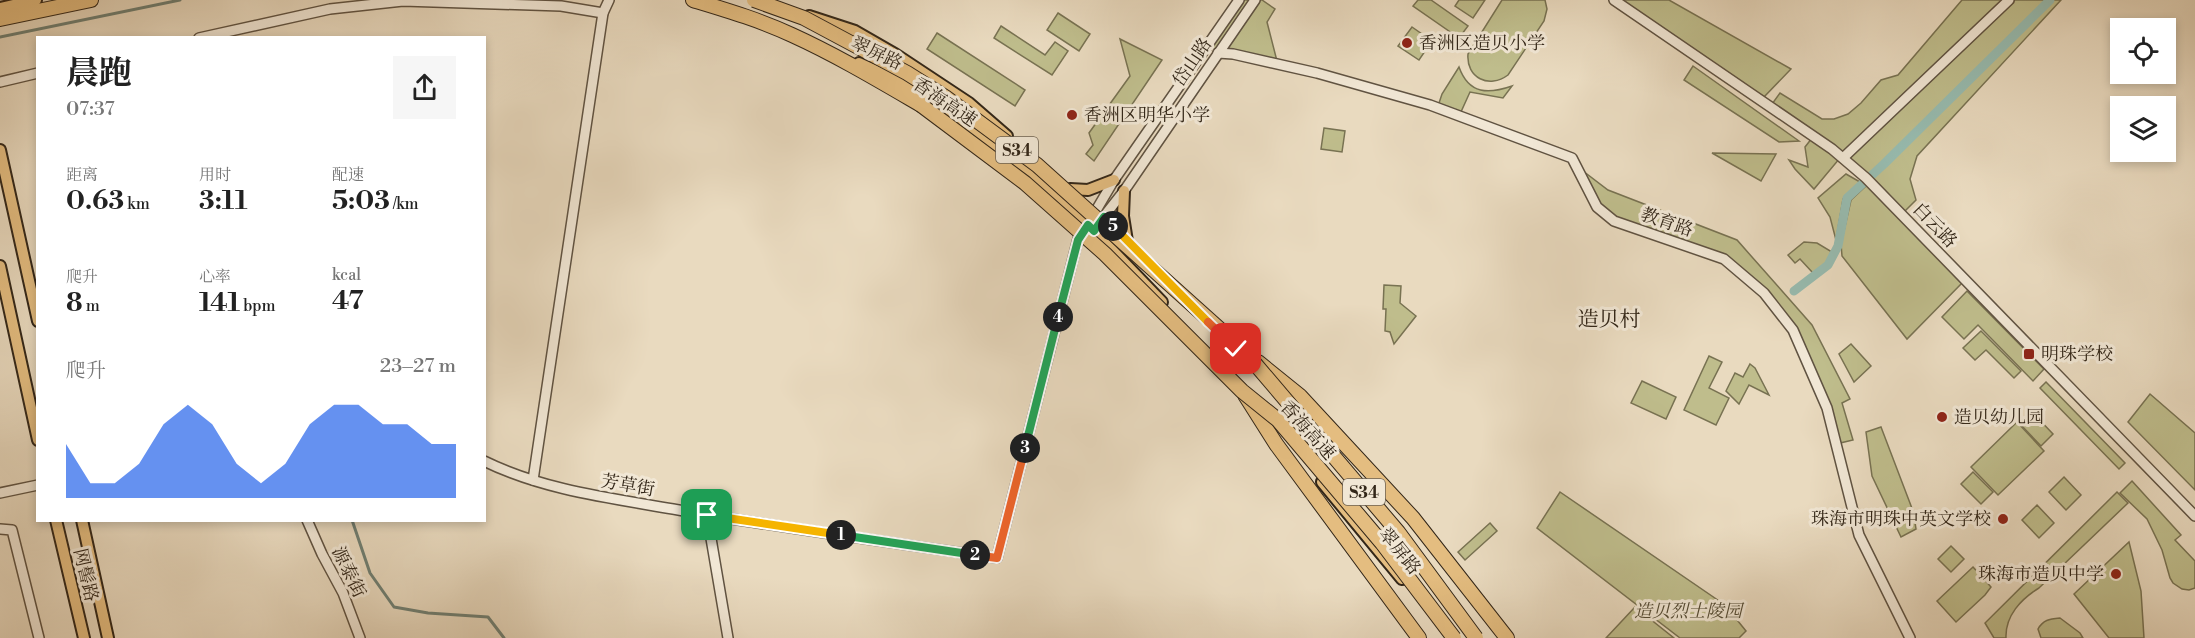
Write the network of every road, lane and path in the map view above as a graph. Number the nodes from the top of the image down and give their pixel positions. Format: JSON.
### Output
{"nodes":[{"id":1,"x":36,"y":0,"type":"edge"},
{"id":2,"x":90,"y":0,"type":"edge"},
{"id":3,"x":609,"y":0,"type":"edge"},
{"id":4,"x":693,"y":0,"type":"edge"},
{"id":5,"x":716,"y":0,"type":"edge"},
{"id":6,"x":754,"y":0,"type":"edge"},
{"id":7,"x":777,"y":0,"type":"edge"},
{"id":8,"x":1239,"y":0,"type":"edge"},
{"id":9,"x":1255,"y":0,"type":"edge"},
{"id":10,"x":1614,"y":0,"type":"edge"},
{"id":11,"x":2009,"y":0,"type":"edge"},
{"id":12,"x":0,"y":8,"type":"edge"},
{"id":13,"x":603,"y":13,"type":"junction"},
{"id":14,"x":0,"y":20,"type":"edge"},
{"id":15,"x":208,"y":36,"type":"edge"},
{"id":16,"x":1218,"y":53,"type":"junction"},
{"id":17,"x":36,"y":73,"type":"edge"},
{"id":18,"x":0,"y":82,"type":"edge"},
{"id":19,"x":0,"y":150,"type":"edge"},
{"id":20,"x":1843,"y":158,"type":"junction"},
{"id":21,"x":1114,"y":180,"type":"junction"},
{"id":22,"x":1070,"y":189,"type":"junction"},
{"id":23,"x":1124,"y":191,"type":"junction"},
{"id":24,"x":1096,"y":209,"type":"junction"},
{"id":25,"x":1104,"y":217,"type":"junction"},
{"id":26,"x":1091,"y":228,"type":"junction"},
{"id":27,"x":1127,"y":241,"type":"junction"},
{"id":28,"x":0,"y":266,"type":"edge"},
{"id":29,"x":36,"y":312,"type":"edge"},
{"id":30,"x":1245,"y":352,"type":"junction"},
{"id":31,"x":1242,"y":391,"type":"junction"},
{"id":32,"x":36,"y":431,"type":"edge"},
{"id":33,"x":486,"y":462,"type":"edge"},
{"id":34,"x":533,"y":480,"type":"junction"},
{"id":35,"x":36,"y":485,"type":"edge"},
{"id":36,"x":0,"y":493,"type":"edge"},
{"id":37,"x":707,"y":515,"type":"junction"},
{"id":38,"x":2195,"y":516,"type":"edge"},
{"id":39,"x":56,"y":522,"type":"edge"},
{"id":40,"x":82,"y":522,"type":"edge"},
{"id":41,"x":308,"y":522,"type":"edge"},
{"id":42,"x":0,"y":529,"type":"edge"},
{"id":43,"x":1406,"y":618,"type":"junction"},
{"id":44,"x":39,"y":638,"type":"edge"},
{"id":45,"x":84,"y":638,"type":"edge"},
{"id":46,"x":108,"y":638,"type":"edge"},
{"id":47,"x":360,"y":638,"type":"edge"},
{"id":48,"x":728,"y":638,"type":"edge"},
{"id":49,"x":1414,"y":638,"type":"edge"},
{"id":50,"x":1419,"y":638,"type":"edge"},
{"id":51,"x":1447,"y":638,"type":"edge"},
{"id":52,"x":1454,"y":638,"type":"edge"},
{"id":53,"x":1477,"y":638,"type":"edge"},
{"id":54,"x":1507,"y":638,"type":"edge"},
{"id":55,"x":1910,"y":638,"type":"edge"}],
"edges":[{"from":1,"to":12,"type":"main road"},
{"from":2,"to":14,"type":"highway"},
{"from":3,"to":13,"type":"street"},
{"from":4,"to":31,"type":"highway","name":"香海高速","number":"S34","bridge":true},
{"from":5,"to":26,"type":"main road","name":"翠屏路"},
{"from":6,"to":30,"type":"highway","name":"香海高速","number":"S34","bridge":true},
{"from":7,"to":22,"type":"main road","name":"翠屏路"},
{"from":8,"to":21,"type":"street","name":"岱山路"},
{"from":9,"to":16,"type":"street","name":"岱山路"},
{"from":10,"to":20,"type":"street","name":"白云路"},
{"from":11,"to":20,"type":"street"},
{"from":13,"to":15,"type":"street"},
{"from":13,"to":34,"type":"street"},
{"from":16,"to":23,"type":"street","name":"岱山路"},
{"from":16,"to":55,"type":"street","name":"教育路"},
{"from":17,"to":18,"type":"street"},
{"from":19,"to":29,"type":"main road"},
{"from":20,"to":38,"type":"street","name":"白云路"},
{"from":21,"to":22,"type":"main road"},
{"from":21,"to":24,"type":"street","name":"岱山路"},
{"from":22,"to":24,"type":"main road","name":"翠屏路"},
{"from":23,"to":25,"type":"street","name":"岱山路"},
{"from":23,"to":27,"type":"main road"},
{"from":24,"to":25,"type":"main road","name":"翠屏路"},
{"from":24,"to":26,"type":"street","name":"岱山路"},
{"from":25,"to":26,"type":"street","name":"岱山路"},
{"from":25,"to":27,"type":"main road","name":"翠屏路"},
{"from":26,"to":37,"type":"street","name":"芳草街"},
{"from":26,"to":51,"type":"main road","name":"翠屏路"},
{"from":27,"to":53,"type":"main road","name":"翠屏路"},
{"from":28,"to":32,"type":"main road"},
{"from":30,"to":53,"type":"highway","name":"香海高速","number":"S34","bridge":true},
{"from":30,"to":54,"type":"highway","bridge":true},
{"from":31,"to":43,"type":"highway"},
{"from":31,"to":52,"type":"highway","name":"香海高速","number":"S34","bridge":true},
{"from":33,"to":34,"type":"street","name":"芳草街"},
{"from":34,"to":37,"type":"street","name":"芳草街"},
{"from":35,"to":36,"type":"street"},
{"from":37,"to":48,"type":"street"},
{"from":39,"to":45,"type":"main road","name":"网髻路"},
{"from":40,"to":46,"type":"main road"},
{"from":41,"to":47,"type":"street","name":"源泰街"},
{"from":42,"to":44,"type":"street"},
{"from":43,"to":49,"type":"highway"},
{"from":43,"to":50,"type":"highway"}]}
